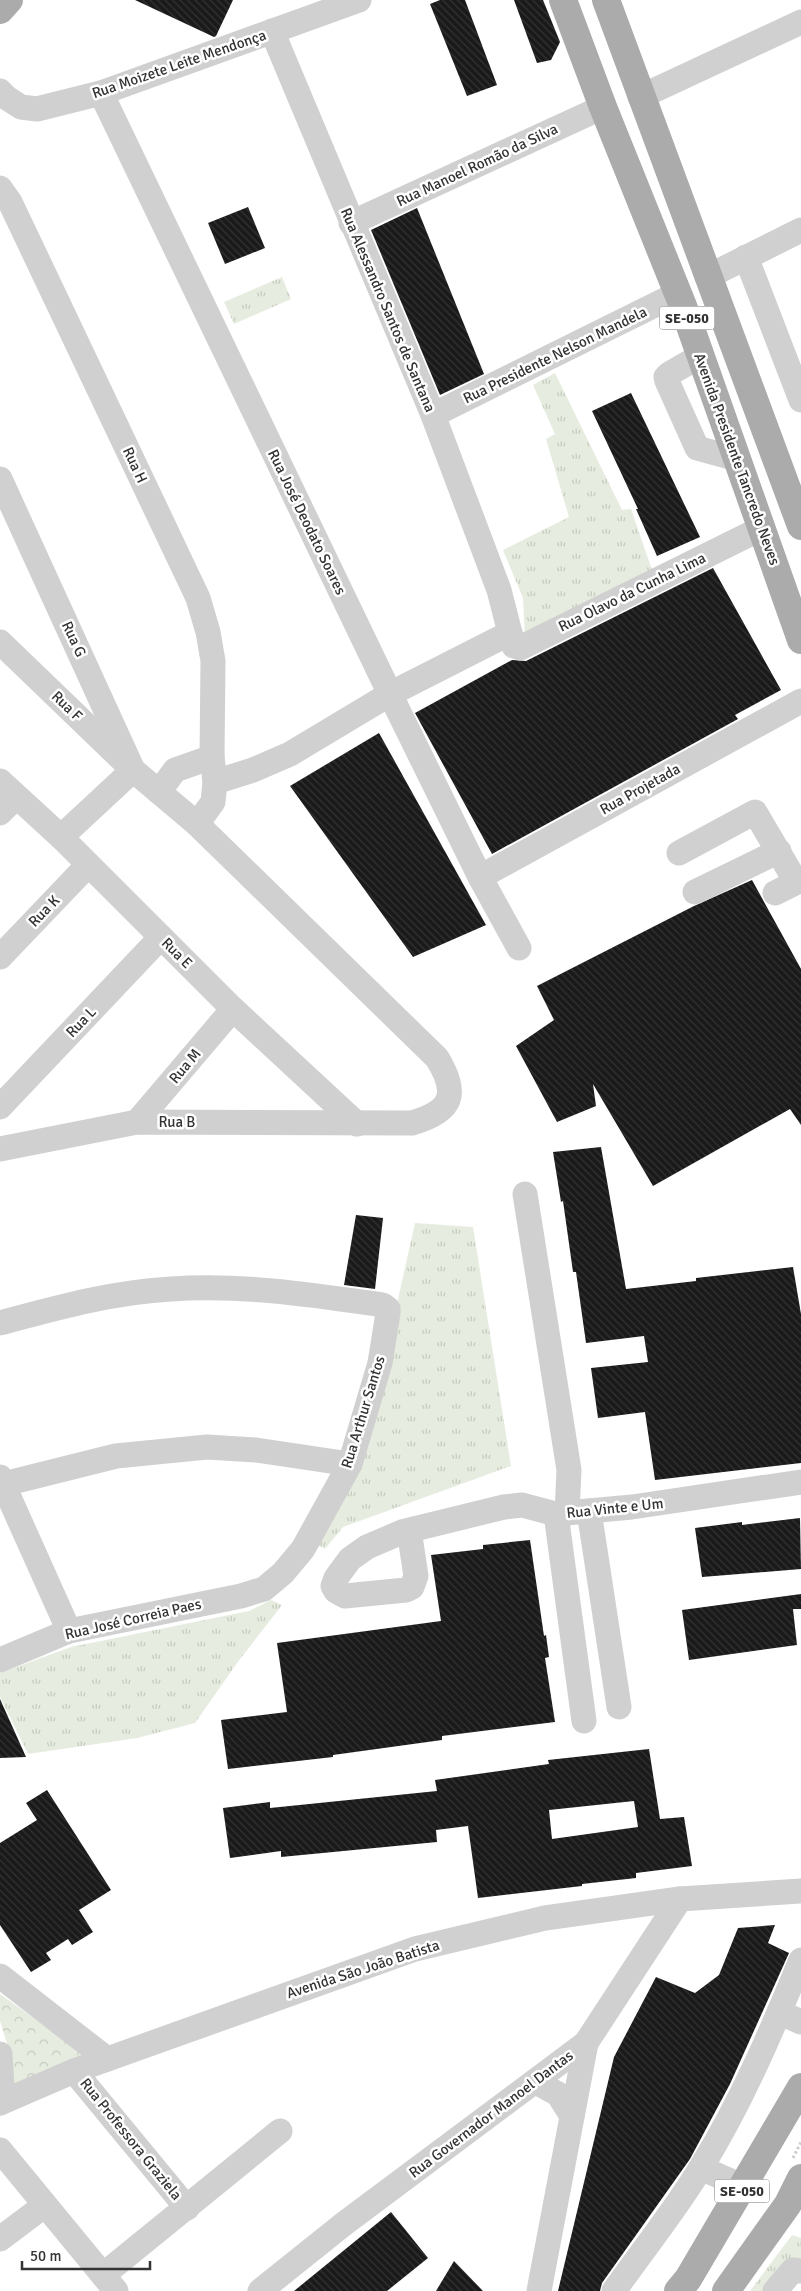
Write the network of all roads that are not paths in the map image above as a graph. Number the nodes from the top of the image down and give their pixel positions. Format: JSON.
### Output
{"nodes":[{"id":1,"x":9,"y":0,"type":"edge"},
{"id":2,"x":359,"y":0,"type":"edge"},
{"id":3,"x":563,"y":0,"type":"edge"},
{"id":4,"x":606,"y":0,"type":"edge"},
{"id":5,"x":0,"y":10,"type":"edge"},
{"id":6,"x":801,"y":22,"type":"edge"},
{"id":7,"x":272,"y":32,"type":"junction"},
{"id":8,"x":0,"y":91,"type":"edge"},
{"id":9,"x":101,"y":94,"type":"junction"},
{"id":10,"x":640,"y":97,"type":"junction"},
{"id":11,"x":602,"y":107,"type":"junction"},
{"id":12,"x":0,"y":188,"type":"edge"},
{"id":13,"x":351,"y":223,"type":"junction"},
{"id":14,"x":801,"y":230,"type":"edge"},
{"id":15,"x":746,"y":257,"type":"junction"},
{"id":16,"x":707,"y":277,"type":"junction"},
{"id":17,"x":677,"y":294,"type":"junction"},
{"id":18,"x":700,"y":356,"type":"junction"},
{"id":19,"x":801,"y":400,"type":"edge"},
{"id":20,"x":433,"y":415,"type":"junction"},
{"id":21,"x":736,"y":459,"type":"junction"},
{"id":22,"x":3,"y":493,"type":"edge"},
{"id":23,"x":801,"y":526,"type":"edge"},
{"id":24,"x":762,"y":528,"type":"junction"},
{"id":25,"x":510,"y":633,"type":"junction"},
{"id":26,"x":801,"y":640,"type":"edge"},
{"id":27,"x":0,"y":642,"type":"edge"},
{"id":28,"x":390,"y":694,"type":"junction"},
{"id":29,"x":801,"y":701,"type":"edge"},
{"id":30,"x":212,"y":757,"type":"junction"},
{"id":31,"x":133,"y":770,"type":"junction"},
{"id":32,"x":215,"y":782,"type":"junction"},
{"id":33,"x":159,"y":792,"type":"junction"},
{"id":34,"x":5,"y":797,"type":"edge"},
{"id":35,"x":197,"y":824,"type":"junction"},
{"id":36,"x":61,"y":837,"type":"junction"},
{"id":37,"x":679,"y":853,"type":"dead end"},
{"id":38,"x":88,"y":865,"type":"junction"},
{"id":39,"x":790,"y":874,"type":"edge"},
{"id":40,"x":480,"y":877,"type":"junction"},
{"id":41,"x":695,"y":892,"type":"dead end"},
{"id":42,"x":161,"y":938,"type":"junction"},
{"id":43,"x":518,"y":948,"type":"dead end"},
{"id":44,"x":0,"y":957,"type":"edge"},
{"id":45,"x":233,"y":1009,"type":"junction"},
{"id":46,"x":0,"y":1107,"type":"edge"},
{"id":47,"x":137,"y":1122,"type":"junction"},
{"id":48,"x":356,"y":1124,"type":"junction"},
{"id":49,"x":5,"y":1144,"type":"edge"},
{"id":50,"x":525,"y":1194,"type":"dead end"},
{"id":51,"x":0,"y":1323,"type":"edge"},
{"id":52,"x":350,"y":1464,"type":"junction"},
{"id":53,"x":1,"y":1482,"type":"edge"},
{"id":54,"x":801,"y":1482,"type":"edge"},
{"id":55,"x":571,"y":1513,"type":"junction"},
{"id":56,"x":405,"y":1531,"type":"dead end"},
{"id":57,"x":241,"y":1596,"type":"joint"},
{"id":58,"x":69,"y":1631,"type":"junction"},
{"id":59,"x":0,"y":1660,"type":"edge"},
{"id":60,"x":619,"y":1707,"type":"dead end"},
{"id":61,"x":584,"y":1721,"type":"dead end"},
{"id":62,"x":801,"y":1891,"type":"edge"},
{"id":63,"x":680,"y":1899,"type":"junction"},
{"id":64,"x":801,"y":1960,"type":"edge"},
{"id":65,"x":0,"y":1976,"type":"edge"},
{"id":66,"x":790,"y":2017,"type":"edge"},
{"id":67,"x":586,"y":2043,"type":"junction"},
{"id":68,"x":0,"y":2054,"type":"edge"},
{"id":69,"x":107,"y":2059,"type":"junction"},
{"id":70,"x":74,"y":2071,"type":"junction"},
{"id":71,"x":536,"y":2082,"type":"junction"},
{"id":72,"x":801,"y":2087,"type":"edge"},
{"id":73,"x":0,"y":2103,"type":"edge"},
{"id":74,"x":572,"y":2116,"type":"junction"},
{"id":75,"x":280,"y":2131,"type":"dead end"},
{"id":76,"x":0,"y":2150,"type":"edge"},
{"id":77,"x":701,"y":2168,"type":"junction"},
{"id":78,"x":801,"y":2178,"type":"edge"},
{"id":79,"x":744,"y":2187,"type":"junction"},
{"id":80,"x":45,"y":2205,"type":"junction"},
{"id":81,"x":187,"y":2208,"type":"junction"},
{"id":82,"x":795,"y":2208,"type":"edge"},
{"id":83,"x":0,"y":2239,"type":"edge"},
{"id":84,"x":801,"y":2271,"type":"edge"},
{"id":85,"x":109,"y":2283,"type":"edge"},
{"id":86,"x":260,"y":2291,"type":"edge"},
{"id":87,"x":539,"y":2291,"type":"edge"},
{"id":88,"x":614,"y":2291,"type":"edge"},
{"id":89,"x":678,"y":2291,"type":"edge"},
{"id":90,"x":726,"y":2291,"type":"edge"},
{"id":91,"x":775,"y":2291,"type":"edge"}],
"edges":[{"from":1,"to":5,"type":"main road"},
{"from":2,"to":7,"type":"street","name":"Rua Moizete Leite Mendonça"},
{"from":3,"to":11,"type":"main road","name":"Avenida Presidente Tancredo Neves","number":"SE-050"},
{"from":4,"to":10,"type":"main road","number":"SE-050"},
{"from":6,"to":10,"type":"street"},
{"from":7,"to":9,"type":"street","name":"Rua Moizete Leite Mendonça"},
{"from":7,"to":13,"type":"street","name":"Rua Alessandro Santos de Santana"},
{"from":8,"to":9,"type":"street","name":"Rua Moizete Leite Mendonça"},
{"from":9,"to":28,"type":"street","name":"Rua José Deodato Soares"},
{"from":10,"to":16,"type":"main road","number":"SE-050"},
{"from":11,"to":13,"type":"street","name":"Rua Manoel Romão da Silva"},
{"from":11,"to":17,"type":"main road","name":"Avenida Presidente Tancredo Neves","number":"SE-050"},
{"from":12,"to":30,"type":"street","name":"Rua H"},
{"from":13,"to":20,"type":"street","name":"Rua Alessandro Santos de Santana"},
{"from":14,"to":15,"type":"street"},
{"from":15,"to":16,"type":"street"},
{"from":15,"to":19,"type":"street"},
{"from":16,"to":23,"type":"main road","number":"SE-050"},
{"from":17,"to":18,"type":"main road","name":"Avenida Presidente Tancredo Neves","number":"SE-050"},
{"from":17,"to":20,"type":"street","name":"Rua Presidente Nelson Mandela"},
{"from":18,"to":21,"type":"main road","name":"Avenida Presidente Tancredo Neves","number":"SE-050"},
{"from":18,"to":21,"type":"street"},
{"from":20,"to":25,"type":"street","name":"Rua Alessandro Santos de Santana"},
{"from":21,"to":24,"type":"main road","name":"Avenida Presidente Tancredo Neves","number":"SE-050"},
{"from":22,"to":31,"type":"street","name":"Rua G"},
{"from":24,"to":25,"type":"street","name":"Rua Olavo da Cunha Lima"},
{"from":24,"to":26,"type":"main road","name":"Avenida Presidente Tancredo Neves","number":"SE-050"},
{"from":25,"to":28,"type":"street"},
{"from":27,"to":31,"type":"street","name":"Rua F"},
{"from":28,"to":32,"type":"street"},
{"from":28,"to":40,"type":"street","name":"Rua José Deodato Soares"},
{"from":29,"to":40,"type":"street","name":"Rua Projetada"},
{"from":30,"to":32,"type":"street","name":"Rua H"},
{"from":30,"to":33,"type":"street"},
{"from":31,"to":33,"type":"street","name":"Rua G"},
{"from":31,"to":36,"type":"street"},
{"from":32,"to":35,"type":"street","name":"Rua H"},
{"from":33,"to":35,"type":"street","name":"Rua G"},
{"from":34,"to":36,"type":"street","name":"Rua E"},
{"from":35,"to":48,"type":"street","name":"Rua B"},
{"from":36,"to":38,"type":"street","name":"Rua E"},
{"from":37,"to":39,"type":"street"},
{"from":38,"to":42,"type":"street","name":"Rua E"},
{"from":38,"to":44,"type":"street","name":"Rua K"},
{"from":39,"to":41,"type":"street"},
{"from":40,"to":43,"type":"street","name":"Rua José Deodato Soares"},
{"from":42,"to":45,"type":"street","name":"Rua E"},
{"from":42,"to":46,"type":"street","name":"Rua L"},
{"from":45,"to":47,"type":"street","name":"Rua M"},
{"from":45,"to":48,"type":"street","name":"Rua E"},
{"from":47,"to":48,"type":"street","name":"Rua B"},
{"from":47,"to":49,"type":"street","name":"Rua B"},
{"from":50,"to":55,"type":"street"},
{"from":51,"to":52,"type":"street","name":"Rua Arthur Santos"},
{"from":52,"to":53,"type":"street"},
{"from":52,"to":57,"type":"street","name":"Rua Arthur Santos"},
{"from":53,"to":58,"type":"street"},
{"from":54,"to":55,"type":"street","name":"Rua Vinte e Um"},
{"from":55,"to":56,"type":"street","name":"Rua Vinte e Um"},
{"from":55,"to":60,"type":"street"},
{"from":55,"to":61,"type":"street"},
{"from":57,"to":58,"type":"street","name":"Rua José Correia Paes"},
{"from":58,"to":59,"type":"street","name":"Rua José Correia Paes"},
{"from":62,"to":63,"type":"street","name":"Avenida São João Batista"},
{"from":63,"to":67,"type":"street","name":"Rua Governador Manoel Dantas"},
{"from":63,"to":69,"type":"street","name":"Avenida São João Batista"},
{"from":64,"to":66,"type":"street"},
{"from":65,"to":69,"type":"street"},
{"from":66,"to":77,"type":"street"},
{"from":67,"to":71,"type":"street","name":"Rua Governador Manoel Dantas"},
{"from":67,"to":74,"type":"street"},
{"from":68,"to":73,"type":"street"},
{"from":69,"to":70,"type":"street","name":"Avenida São João Batista"},
{"from":70,"to":73,"type":"street","name":"Avenida São João Batista"},
{"from":70,"to":81,"type":"street","name":"Rua Professora Graziela"},
{"from":71,"to":74,"type":"street"},
{"from":71,"to":86,"type":"street","name":"Rua Governador Manoel Dantas"},
{"from":72,"to":79,"type":"main road","number":"SE-050"},
{"from":74,"to":87,"type":"street"},
{"from":75,"to":81,"type":"street"},
{"from":76,"to":80,"type":"street"},
{"from":77,"to":79,"type":"street"},
{"from":77,"to":88,"type":"street"},
{"from":78,"to":82,"type":"main road","number":"SE-050"},
{"from":79,"to":89,"type":"main road","number":"SE-050"},
{"from":80,"to":83,"type":"street"},
{"from":80,"to":85,"type":"street"},
{"from":81,"to":85,"type":"street"},
{"from":82,"to":90,"type":"main road","number":"SE-050"},
{"from":84,"to":91,"type":"street"}]}
